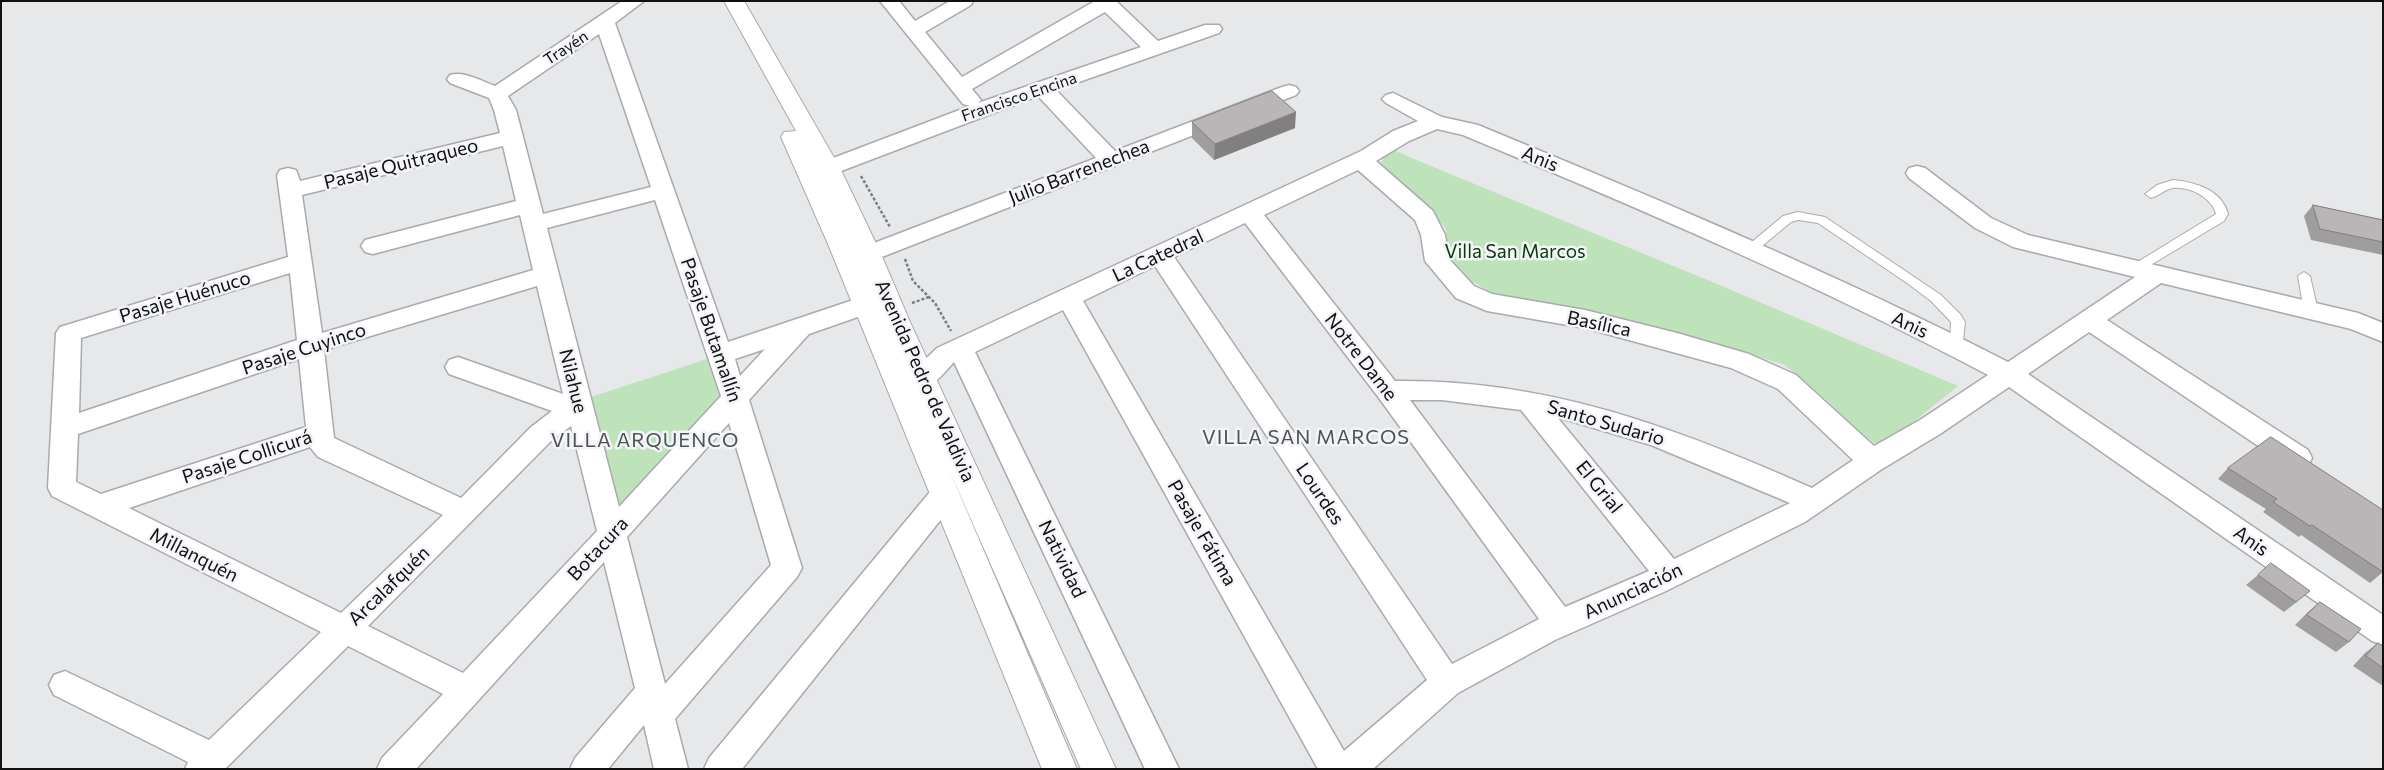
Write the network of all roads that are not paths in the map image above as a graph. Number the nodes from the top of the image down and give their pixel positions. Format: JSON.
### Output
{"nodes":[{"id":1,"x":635,"y":1,"type":"edge"},
{"id":2,"x":714,"y":1,"type":"edge"},
{"id":3,"x":734,"y":1,"type":"edge"},
{"id":4,"x":889,"y":1,"type":"edge"},
{"id":5,"x":964,"y":1,"type":"edge"},
{"id":6,"x":1106,"y":2,"type":"edge"},
{"id":7,"x":605,"y":22,"type":"junction"},
{"id":8,"x":1212,"y":29,"type":"dead end"},
{"id":9,"x":913,"y":30,"type":"junction"},
{"id":10,"x":1154,"y":48,"type":"junction"},
{"id":11,"x":457,"y":79,"type":"dead end"},
{"id":12,"x":960,"y":87,"type":"junction"},
{"id":13,"x":1043,"y":89,"type":"junction"},
{"id":14,"x":1289,"y":90,"type":"dead end"},
{"id":15,"x":497,"y":94,"type":"junction"},
{"id":16,"x":1393,"y":99,"type":"dead end"},
{"id":17,"x":979,"y":110,"type":"junction"},
{"id":18,"x":1436,"y":122,"type":"junction"},
{"id":19,"x":511,"y":137,"type":"junction"},
{"id":20,"x":1365,"y":158,"type":"junction"},
{"id":21,"x":1110,"y":159,"type":"junction"},
{"id":22,"x":828,"y":168,"type":"junction"},
{"id":23,"x":1917,"y":173,"type":"dead end"},
{"id":24,"x":289,"y":183,"type":"joint"},
{"id":25,"x":663,"y":191,"type":"junction"},
{"id":26,"x":2151,"y":194,"type":"dead end"},
{"id":27,"x":1249,"y":212,"type":"junction"},
{"id":28,"x":531,"y":214,"type":"junction"},
{"id":29,"x":374,"y":246,"type":"dead end"},
{"id":30,"x":1751,"y":249,"type":"junction"},
{"id":31,"x":869,"y":254,"type":"junction"},
{"id":32,"x":1160,"y":255,"type":"junction"},
{"id":33,"x":301,"y":261,"type":"junction"},
{"id":34,"x":2146,"y":272,"type":"junction"},
{"id":35,"x":546,"y":275,"type":"junction"},
{"id":36,"x":2304,"y":276,"type":"dead end"},
{"id":37,"x":1069,"y":298,"type":"junction"},
{"id":38,"x":875,"y":302,"type":"junction"},
{"id":39,"x":2311,"y":311,"type":"junction"},
{"id":40,"x":2089,"y":320,"type":"junction"},
{"id":41,"x":801,"y":326,"type":"junction"},
{"id":42,"x":69,"y":333,"type":"joint"},
{"id":43,"x":2383,"y":333,"type":"edge"},
{"id":44,"x":311,"y":345,"type":"junction"},
{"id":45,"x":1957,"y":347,"type":"junction"},
{"id":46,"x":954,"y":352,"type":"junction"},
{"id":47,"x":719,"y":355,"type":"junction"},
{"id":48,"x":917,"y":366,"type":"junction"},
{"id":49,"x":458,"y":367,"type":"dead end"},
{"id":50,"x":2008,"y":374,"type":"junction"},
{"id":51,"x":1388,"y":391,"type":"junction"},
{"id":52,"x":735,"y":398,"type":"junction"},
{"id":53,"x":1529,"y":400,"type":"junction"},
{"id":54,"x":581,"y":411,"type":"junction"},
{"id":55,"x":64,"y":428,"type":"junction"},
{"id":56,"x":320,"y":433,"type":"junction"},
{"id":57,"x":1872,"y":461,"type":"junction"},
{"id":58,"x":2317,"y":471,"type":"edge"},
{"id":59,"x":944,"y":495,"type":"junction"},
{"id":60,"x":1814,"y":501,"type":"junction"},
{"id":61,"x":98,"y":507,"type":"junction"},
{"id":62,"x":465,"y":512,"type":"junction"},
{"id":63,"x":612,"y":534,"type":"junction"},
{"id":64,"x":1670,"y":574,"type":"junction"},
{"id":65,"x":1560,"y":624,"type":"junction"},
{"id":66,"x":344,"y":630,"type":"junction"},
{"id":67,"x":2383,"y":632,"type":"edge"},
{"id":68,"x":1447,"y":683,"type":"junction"},
{"id":69,"x":66,"y":684,"type":"dead end"},
{"id":70,"x":466,"y":690,"type":"junction"},
{"id":71,"x":654,"y":703,"type":"junction"},
{"id":72,"x":207,"y":763,"type":"edge"},
{"id":73,"x":394,"y":769,"type":"edge"},
{"id":74,"x":587,"y":769,"type":"edge"},
{"id":75,"x":672,"y":769,"type":"edge"},
{"id":76,"x":721,"y":769,"type":"edge"},
{"id":77,"x":1060,"y":769,"type":"edge"},
{"id":78,"x":1099,"y":769,"type":"edge"},
{"id":79,"x":1162,"y":769,"type":"edge"},
{"id":80,"x":1336,"y":769,"type":"edge"},
{"id":81,"x":1348,"y":769,"type":"edge"}],
"edges":[{"from":1,"to":7,"type":"street","name":"Trayén"},
{"from":2,"to":38,"type":"main road","name":"Avenida Pedro de Valdivia"},
{"from":3,"to":22,"type":"main road","name":"Avenida Pedro de Valdivia"},
{"from":4,"to":9,"type":"street"},
{"from":5,"to":9,"type":"street"},
{"from":6,"to":10,"type":"street"},
{"from":6,"to":12,"type":"street"},
{"from":7,"to":15,"type":"street","name":"Trayén"},
{"from":7,"to":25,"type":"street","name":"Pasaje Butamallín"},
{"from":8,"to":10,"type":"street","name":"Francisco Encina"},
{"from":9,"to":12,"type":"street"},
{"from":10,"to":13,"type":"street","name":"Francisco Encina"},
{"from":11,"to":15,"type":"street"},
{"from":12,"to":17,"type":"street"},
{"from":13,"to":17,"type":"street","name":"Francisco Encina"},
{"from":13,"to":21,"type":"street"},
{"from":14,"to":21,"type":"street","name":"Julio Barrenechea"},
{"from":15,"to":19,"type":"street","name":"Nilahue"},
{"from":16,"to":18,"type":"street","name":"Anis"},
{"from":17,"to":22,"type":"street","name":"Francisco Encina"},
{"from":18,"to":20,"type":"street","name":"La Catedral"},
{"from":18,"to":30,"type":"street","name":"Anis"},
{"from":19,"to":24,"type":"street","name":"Pasaje Quitraqueo"},
{"from":19,"to":28,"type":"street","name":"Nilahue"},
{"from":20,"to":27,"type":"street","name":"La Catedral"},
{"from":20,"to":57,"type":"street","name":"Basílica"},
{"from":21,"to":31,"type":"street","name":"Julio Barrenechea"},
{"from":22,"to":31,"type":"main road","name":"Avenida Pedro de Valdivia"},
{"from":23,"to":34,"type":"street"},
{"from":24,"to":33,"type":"street"},
{"from":25,"to":28,"type":"street"},
{"from":25,"to":47,"type":"street","name":"Pasaje Butamallín"},
{"from":26,"to":34,"type":"lane"},
{"from":27,"to":32,"type":"street","name":"La Catedral"},
{"from":27,"to":51,"type":"street","name":"Notre Dame"},
{"from":28,"to":29,"type":"street"},
{"from":28,"to":35,"type":"street","name":"Nilahue"},
{"from":30,"to":45,"type":"street","name":"Anis"},
{"from":30,"to":45,"type":"lane"},
{"from":31,"to":38,"type":"main road","name":"Avenida Pedro de Valdivia"},
{"from":32,"to":37,"type":"street","name":"La Catedral"},
{"from":32,"to":68,"type":"street","name":"Lourdes"},
{"from":33,"to":42,"type":"street","name":"Pasaje Huénuco"},
{"from":33,"to":44,"type":"street"},
{"from":34,"to":39,"type":"street"},
{"from":34,"to":40,"type":"street","name":"Anunciación"},
{"from":35,"to":44,"type":"street","name":"Pasaje Cuyinco"},
{"from":35,"to":54,"type":"street","name":"Nilahue"},
{"from":36,"to":39,"type":"lane"},
{"from":37,"to":46,"type":"street","name":"La Catedral"},
{"from":37,"to":80,"type":"street","name":"Pasaje Fátima"},
{"from":38,"to":41,"type":"street","name":"Botacura"},
{"from":38,"to":48,"type":"main road","name":"Avenida Pedro de Valdivia"},
{"from":38,"to":59,"type":"main road","name":"Avenida Pedro de Valdivia"},
{"from":39,"to":43,"type":"street"},
{"from":40,"to":50,"type":"street","name":"Anunciación"},
{"from":40,"to":58,"type":"street"},
{"from":41,"to":47,"type":"street","name":"Botacura"},
{"from":41,"to":52,"type":"street","name":"Botacura"},
{"from":42,"to":55,"type":"street","name":"Millanquén"},
{"from":44,"to":55,"type":"street","name":"Pasaje Cuyinco"},
{"from":44,"to":56,"type":"street"},
{"from":45,"to":50,"type":"street","name":"Anis"},
{"from":46,"to":48,"type":"street","name":"La Catedral"},
{"from":46,"to":79,"type":"street","name":"Natividad"},
{"from":47,"to":52,"type":"street","name":"Pasaje Butamallín"},
{"from":48,"to":78,"type":"main road","name":"Avenida Pedro de Valdivia"},
{"from":49,"to":54,"type":"street"},
{"from":50,"to":57,"type":"street","name":"Anunciación"},
{"from":50,"to":67,"type":"street","name":"Anis"},
{"from":51,"to":53,"type":"street","name":"Santo Sudario"},
{"from":51,"to":65,"type":"street","name":"Notre Dame"},
{"from":52,"to":63,"type":"street","name":"Botacura"},
{"from":52,"to":71,"type":"street","name":"Pasaje Butamallín"},
{"from":53,"to":60,"type":"street","name":"Santo Sudario"},
{"from":53,"to":64,"type":"street","name":"El Grial"},
{"from":54,"to":62,"type":"street","name":"Arcalafquén"},
{"from":54,"to":63,"type":"street","name":"Nilahue"},
{"from":55,"to":61,"type":"street","name":"Millanquén"},
{"from":56,"to":61,"type":"street","name":"Pasaje Collicurá"},
{"from":56,"to":62,"type":"street","name":"Pasaje Collicurá"},
{"from":57,"to":60,"type":"street","name":"Anunciación"},
{"from":59,"to":76,"type":"street"},
{"from":59,"to":77,"type":"main road","name":"Avenida Pedro de Valdivia"},
{"from":60,"to":64,"type":"street","name":"Anunciación"},
{"from":61,"to":66,"type":"street","name":"Millanquén"},
{"from":62,"to":66,"type":"street","name":"Arcalafquén"},
{"from":63,"to":70,"type":"street","name":"Botacura"},
{"from":63,"to":71,"type":"street","name":"Nilahue"},
{"from":64,"to":65,"type":"street","name":"Anunciación"},
{"from":65,"to":68,"type":"street","name":"Anunciación"},
{"from":66,"to":70,"type":"street","name":"Millanquén"},
{"from":66,"to":72,"type":"street","name":"Arcalafquén"},
{"from":68,"to":81,"type":"street","name":"Anunciación"},
{"from":69,"to":72,"type":"street"},
{"from":70,"to":73,"type":"street","name":"Botacura"},
{"from":71,"to":74,"type":"street","name":"Pasaje Butamallín"},
{"from":71,"to":75,"type":"street","name":"Nilahue"}]}
